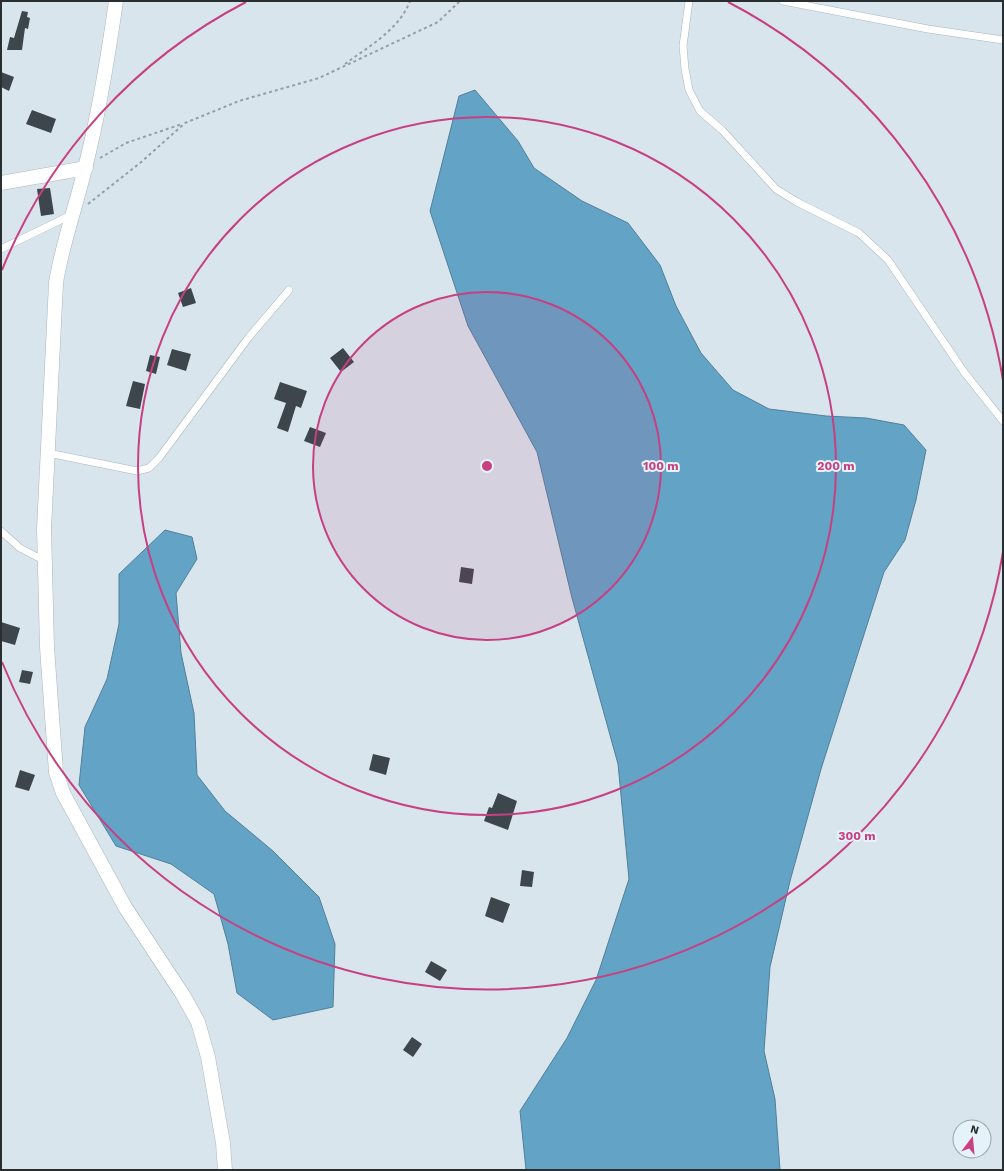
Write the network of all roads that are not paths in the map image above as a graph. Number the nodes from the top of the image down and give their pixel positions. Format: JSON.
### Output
{"nodes":[{"id":1,"x":116,"y":1,"type":"edge"},
{"id":2,"x":689,"y":1,"type":"edge"},
{"id":3,"x":783,"y":1,"type":"edge"},
{"id":4,"x":1003,"y":40,"type":"edge"},
{"id":5,"x":86,"y":168,"type":"junction"},
{"id":6,"x":1,"y":183,"type":"edge"},
{"id":7,"x":72,"y":215,"type":"junction"},
{"id":8,"x":1,"y":248,"type":"edge"},
{"id":9,"x":289,"y":290,"type":"dead end"},
{"id":10,"x":1003,"y":421,"type":"edge"},
{"id":11,"x":48,"y":454,"type":"junction"},
{"id":12,"x":1,"y":531,"type":"edge"},
{"id":13,"x":45,"y":561,"type":"junction"},
{"id":14,"x":225,"y":1170,"type":"edge"}],
"edges":[{"from":1,"to":5,"type":"street"},
{"from":2,"to":10,"type":"lane"},
{"from":3,"to":4,"type":"lane"},
{"from":5,"to":6,"type":"street"},
{"from":5,"to":7,"type":"street"},
{"from":7,"to":8,"type":"lane"},
{"from":7,"to":11,"type":"street"},
{"from":9,"to":11,"type":"lane"},
{"from":11,"to":13,"type":"street"},
{"from":12,"to":13,"type":"lane"},
{"from":13,"to":14,"type":"street"}]}
